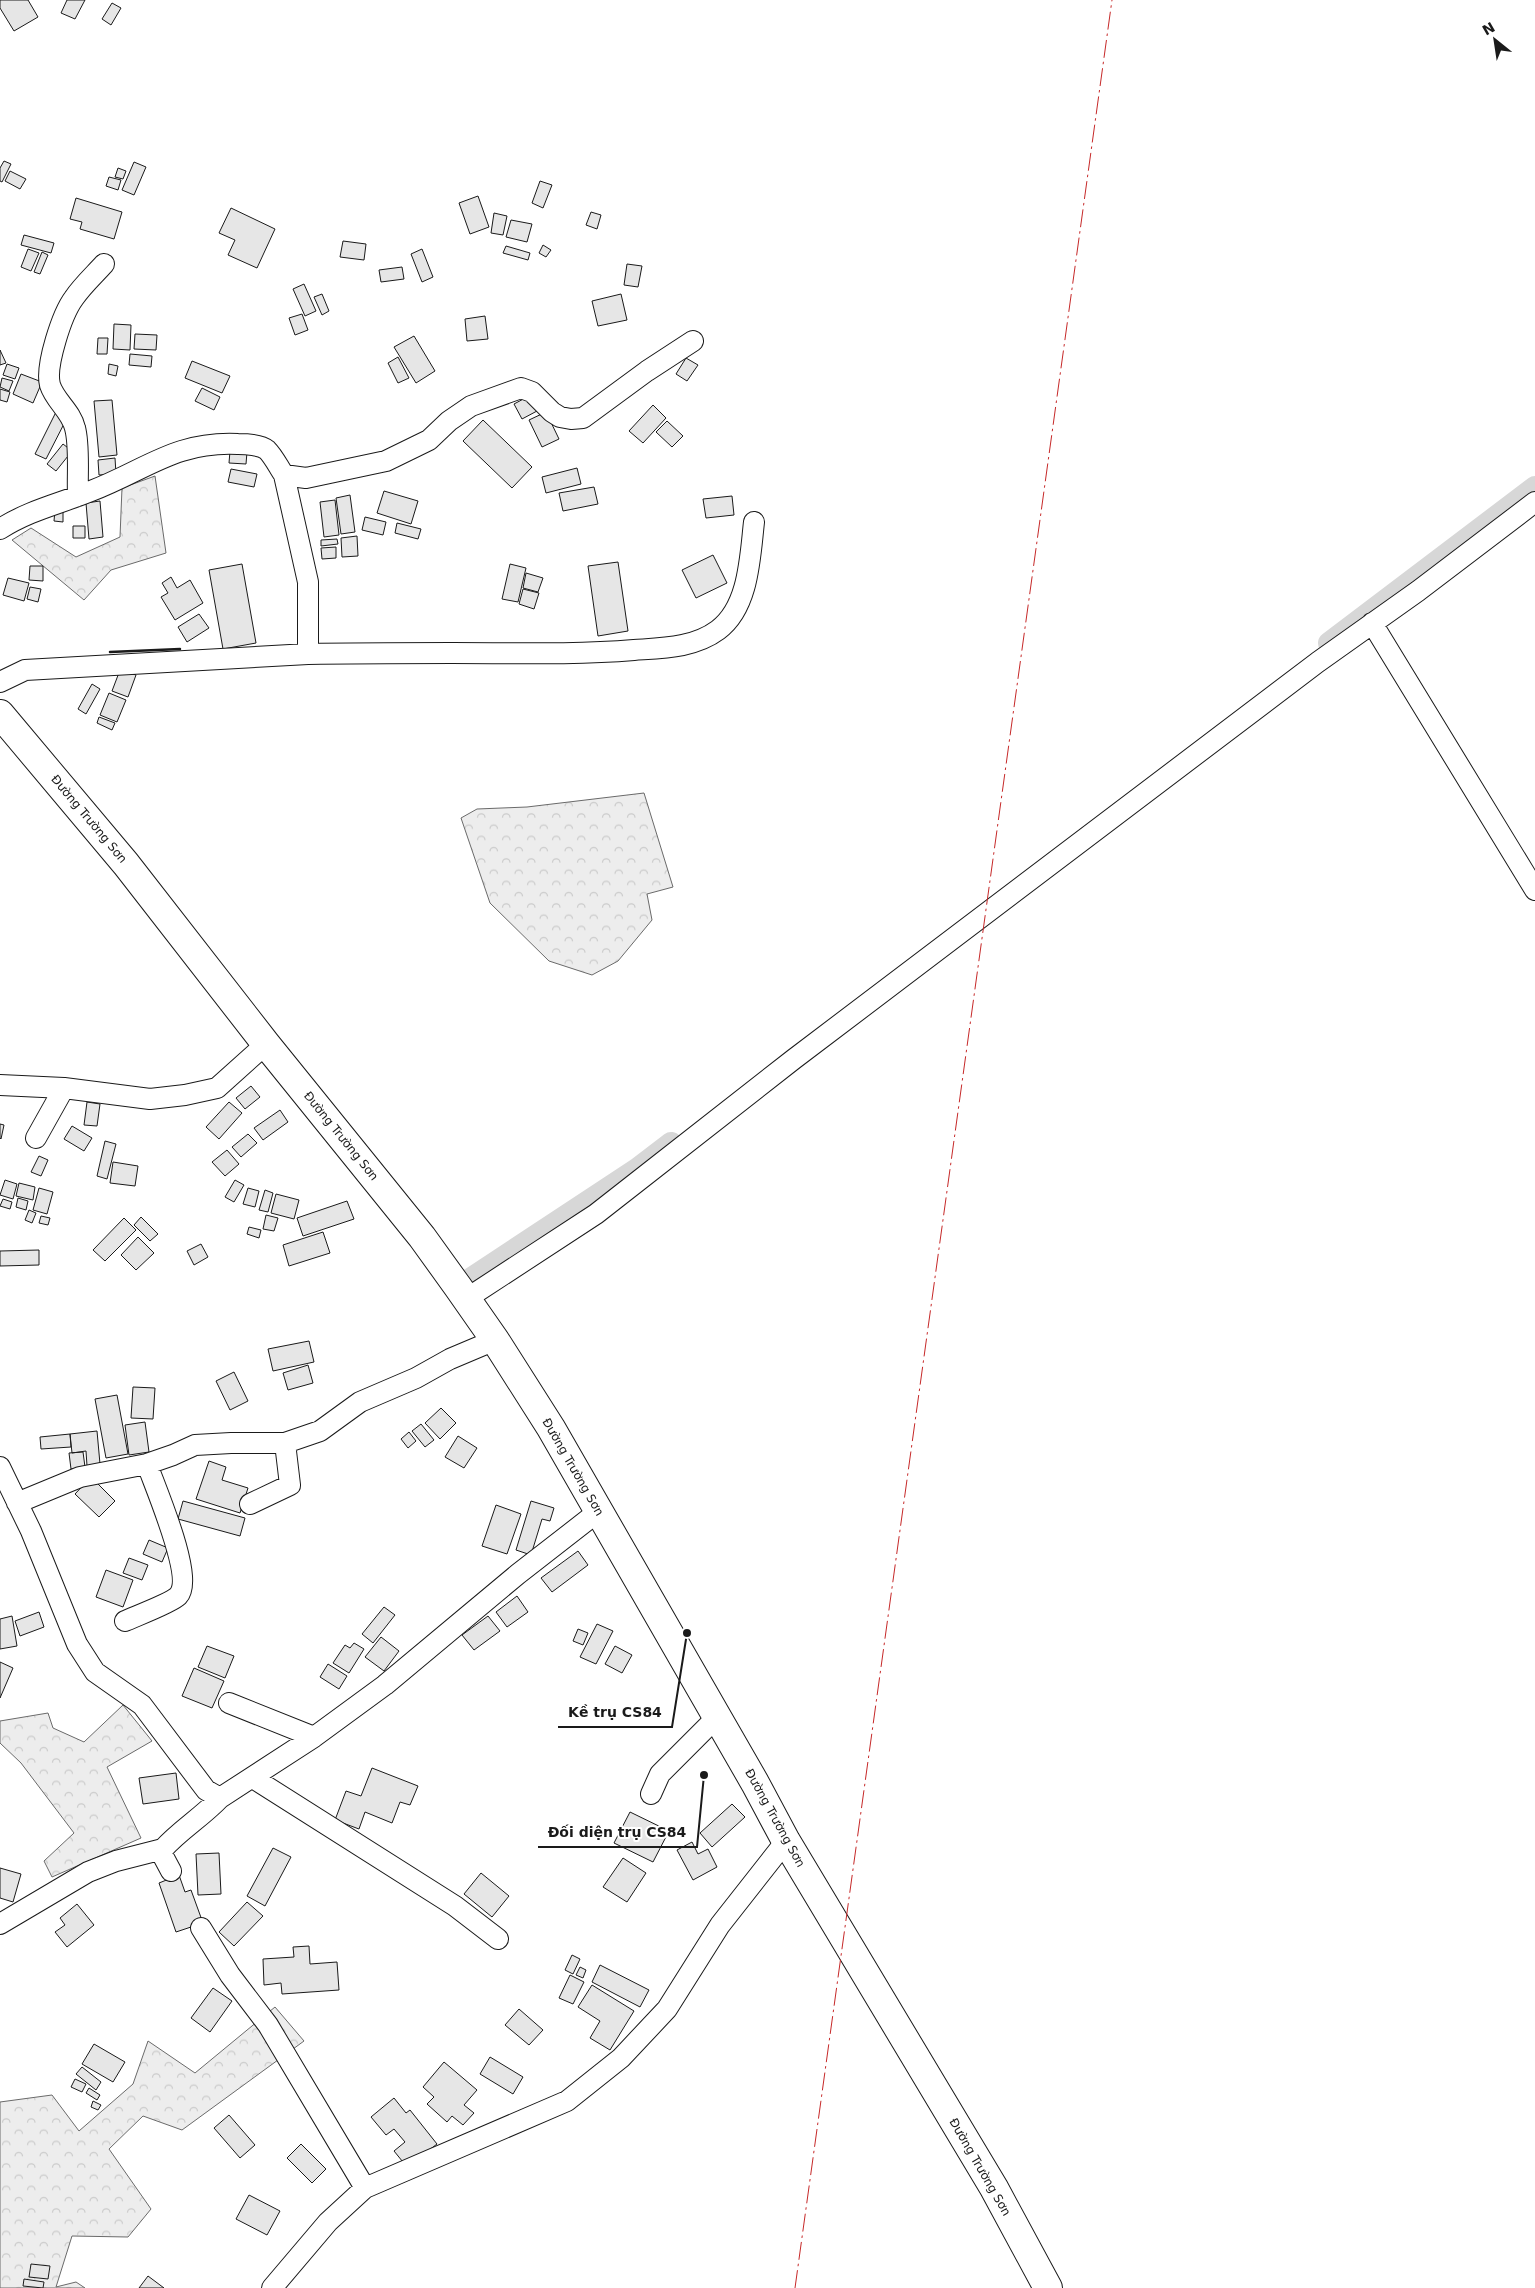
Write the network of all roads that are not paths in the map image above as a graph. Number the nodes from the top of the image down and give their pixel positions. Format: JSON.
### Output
{"nodes":[{"id":1,"x":104,"y":264,"type":"dead end"},
{"id":2,"x":693,"y":341,"type":"dead end"},
{"id":3,"x":284,"y":475,"type":"junction"},
{"id":4,"x":78,"y":496,"type":"junction"},
{"id":5,"x":1535,"y":502,"type":"edge"},
{"id":6,"x":754,"y":522,"type":"dead end"},
{"id":7,"x":0,"y":529,"type":"edge"},
{"id":8,"x":1372,"y":623,"type":"junction"},
{"id":9,"x":308,"y":654,"type":"junction"},
{"id":10,"x":0,"y":682,"type":"edge"},
{"id":11,"x":0,"y":714,"type":"edge"},
{"id":12,"x":1535,"y":890,"type":"edge"},
{"id":13,"x":266,"y":1044,"type":"junction"},
{"id":14,"x":0,"y":1084,"type":"edge"},
{"id":15,"x":64,"y":1088,"type":"junction"},
{"id":16,"x":36,"y":1138,"type":"dead end"},
{"id":17,"x":466,"y":1299,"type":"junction"},
{"id":18,"x":495,"y":1340,"type":"junction"},
{"id":19,"x":285,"y":1443,"type":"junction"},
{"id":20,"x":147,"y":1464,"type":"junction"},
{"id":21,"x":0,"y":1467,"type":"edge"},
{"id":22,"x":17,"y":1503,"type":"junction"},
{"id":23,"x":250,"y":1504,"type":"dead end"},
{"id":24,"x":599,"y":1511,"type":"junction"},
{"id":25,"x":125,"y":1621,"type":"dead end"},
{"id":26,"x":229,"y":1703,"type":"dead end"},
{"id":27,"x":716,"y":1718,"type":"junction"},
{"id":28,"x":314,"y":1737,"type":"junction"},
{"id":29,"x":253,"y":1778,"type":"junction"},
{"id":30,"x":651,"y":1794,"type":"dead end"},
{"id":31,"x":220,"y":1798,"type":"junction"},
{"id":32,"x":786,"y":1841,"type":"junction"},
{"id":33,"x":163,"y":1849,"type":"junction"},
{"id":34,"x":171,"y":1871,"type":"dead end"},
{"id":35,"x":0,"y":1924,"type":"edge"},
{"id":36,"x":201,"y":1928,"type":"dead end"},
{"id":37,"x":498,"y":1939,"type":"dead end"},
{"id":38,"x":365,"y":2188,"type":"junction"},
{"id":39,"x":272,"y":2288,"type":"edge"},
{"id":40,"x":1048,"y":2288,"type":"edge"}],
"edges":[{"from":1,"to":4,"type":"street"},
{"from":2,"to":3,"type":"street"},
{"from":3,"to":4,"type":"street"},
{"from":3,"to":9,"type":"street"},
{"from":4,"to":7,"type":"street"},
{"from":5,"to":8,"type":"street"},
{"from":6,"to":9,"type":"street"},
{"from":8,"to":12,"type":"street"},
{"from":8,"to":17,"type":"street"},
{"from":9,"to":10,"type":"street"},
{"from":11,"to":13,"type":"highway","name":"Đường Trường Sơn"},
{"from":13,"to":15,"type":"street"},
{"from":13,"to":17,"type":"highway","name":"Đường Trường Sơn"},
{"from":14,"to":15,"type":"street"},
{"from":15,"to":16,"type":"street"},
{"from":17,"to":18,"type":"highway","name":"Đường Trường Sơn"},
{"from":18,"to":19,"type":"street"},
{"from":18,"to":24,"type":"highway","name":"Đường Trường Sơn"},
{"from":19,"to":20,"type":"street"},
{"from":19,"to":23,"type":"street"},
{"from":20,"to":22,"type":"street"},
{"from":20,"to":25,"type":"street"},
{"from":21,"to":22,"type":"street"},
{"from":22,"to":31,"type":"street"},
{"from":24,"to":27,"type":"highway","name":"Đường Trường Sơn"},
{"from":24,"to":28,"type":"street"},
{"from":26,"to":28,"type":"street"},
{"from":27,"to":30,"type":"street"},
{"from":27,"to":32,"type":"highway","name":"Đường Trường Sơn"},
{"from":28,"to":29,"type":"street"},
{"from":29,"to":31,"type":"street"},
{"from":29,"to":37,"type":"street"},
{"from":31,"to":33,"type":"street"},
{"from":32,"to":38,"type":"street"},
{"from":32,"to":40,"type":"highway","name":"Đường Trường Sơn"},
{"from":33,"to":34,"type":"street"},
{"from":33,"to":35,"type":"street"},
{"from":36,"to":38,"type":"street"},
{"from":38,"to":39,"type":"street"}]}
